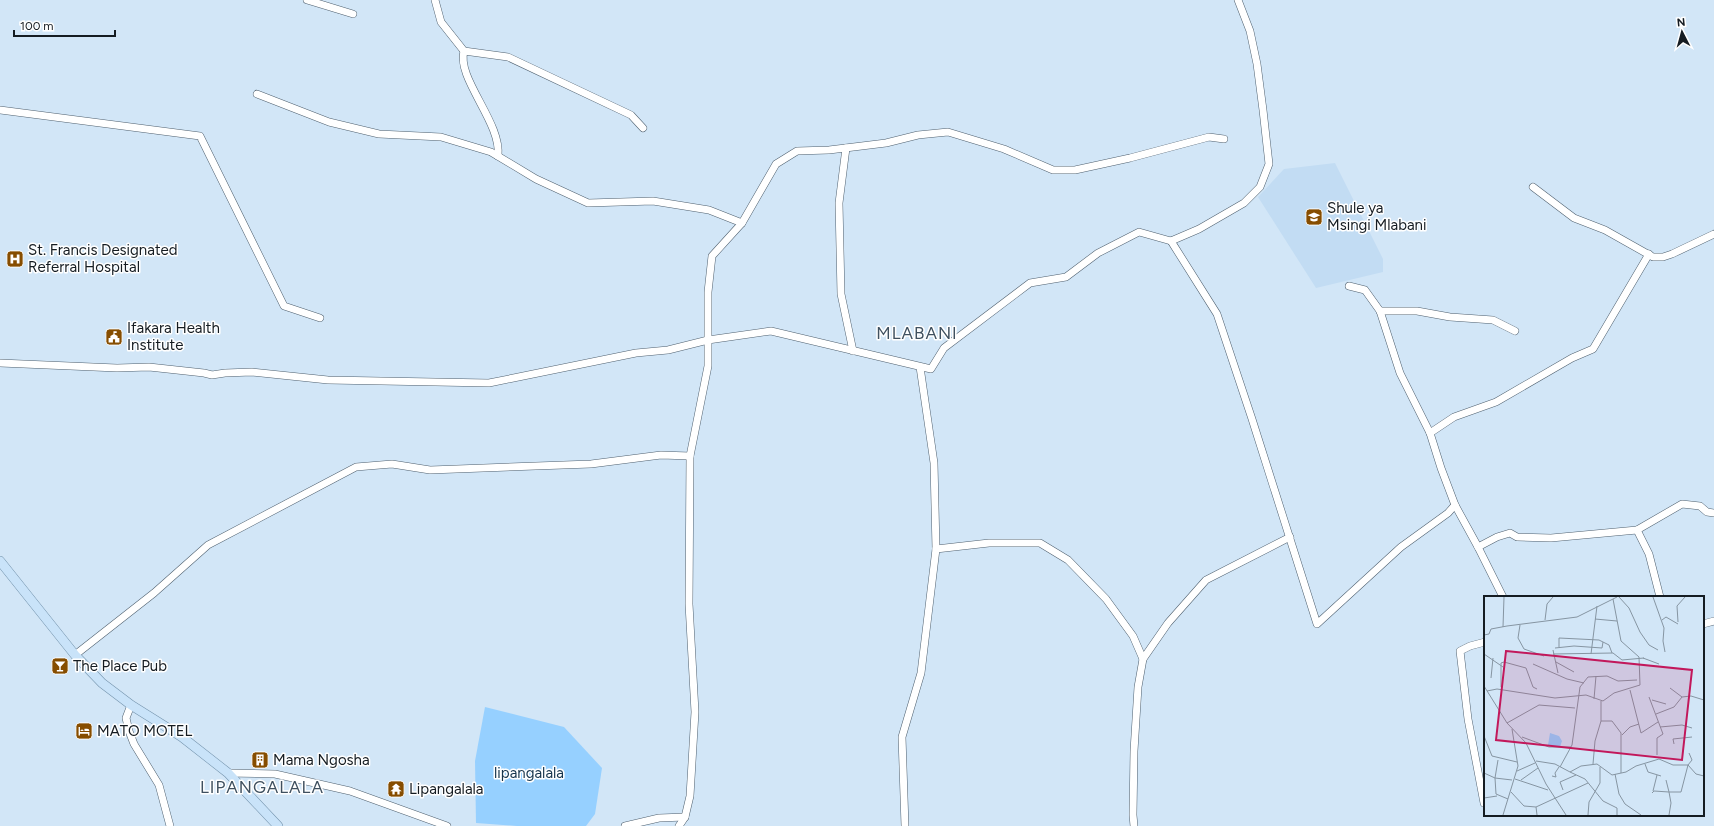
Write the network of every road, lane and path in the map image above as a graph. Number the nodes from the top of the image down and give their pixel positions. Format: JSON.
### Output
{"nodes":[{"id":1,"x":307,"y":0,"type":"edge"},
{"id":2,"x":435,"y":0,"type":"edge"},
{"id":3,"x":1238,"y":0,"type":"edge"},
{"id":4,"x":353,"y":14,"type":"dead end"},
{"id":5,"x":464,"y":51,"type":"junction"},
{"id":6,"x":257,"y":94,"type":"dead end"},
{"id":7,"x":0,"y":110,"type":"edge"},
{"id":8,"x":644,"y":128,"type":"dead end"},
{"id":9,"x":1224,"y":139,"type":"dead end"},
{"id":10,"x":846,"y":148,"type":"junction"},
{"id":11,"x":498,"y":156,"type":"junction"},
{"id":12,"x":1533,"y":187,"type":"dead end"},
{"id":13,"x":742,"y":224,"type":"junction"},
{"id":14,"x":1714,"y":234,"type":"edge"},
{"id":15,"x":1171,"y":241,"type":"junction"},
{"id":16,"x":1649,"y":254,"type":"junction"},
{"id":17,"x":1349,"y":286,"type":"dead end"},
{"id":18,"x":1380,"y":312,"type":"junction"},
{"id":19,"x":320,"y":318,"type":"dead end"},
{"id":20,"x":1515,"y":331,"type":"dead end"},
{"id":21,"x":708,"y":340,"type":"junction"},
{"id":22,"x":853,"y":351,"type":"junction"},
{"id":23,"x":0,"y":363,"type":"edge"},
{"id":24,"x":920,"y":367,"type":"junction"},
{"id":25,"x":1430,"y":433,"type":"junction"},
{"id":26,"x":690,"y":456,"type":"junction"},
{"id":27,"x":1455,"y":505,"type":"junction"},
{"id":28,"x":1714,"y":513,"type":"edge"},
{"id":29,"x":1638,"y":530,"type":"junction"},
{"id":30,"x":1290,"y":537,"type":"junction"},
{"id":31,"x":1478,"y":547,"type":"junction"},
{"id":32,"x":936,"y":549,"type":"junction"},
{"id":33,"x":0,"y":561,"type":"edge"},
{"id":34,"x":1502,"y":596,"type":"edge"},
{"id":35,"x":1660,"y":596,"type":"edge"},
{"id":36,"x":1714,"y":621,"type":"edge"},
{"id":37,"x":1704,"y":624,"type":"edge"},
{"id":38,"x":1484,"y":642,"type":"edge"},
{"id":39,"x":75,"y":655,"type":"junction"},
{"id":40,"x":1143,"y":659,"type":"junction"},
{"id":41,"x":131,"y":705,"type":"junction"},
{"id":42,"x":228,"y":773,"type":"junction"},
{"id":43,"x":1484,"y":803,"type":"edge"},
{"id":44,"x":685,"y":817,"type":"junction"},
{"id":45,"x":170,"y":826,"type":"edge"},
{"id":46,"x":278,"y":826,"type":"edge"},
{"id":47,"x":447,"y":826,"type":"edge"},
{"id":48,"x":625,"y":826,"type":"edge"},
{"id":49,"x":679,"y":826,"type":"edge"},
{"id":50,"x":905,"y":826,"type":"edge"},
{"id":51,"x":1134,"y":826,"type":"edge"}],
"edges":[{"from":1,"to":4,"type":"street"},
{"from":2,"to":5,"type":"street"},
{"from":3,"to":15,"type":"street"},
{"from":5,"to":8,"type":"street"},
{"from":5,"to":11,"type":"street"},
{"from":6,"to":11,"type":"street"},
{"from":7,"to":19,"type":"street"},
{"from":9,"to":10,"type":"street"},
{"from":10,"to":13,"type":"street"},
{"from":10,"to":22,"type":"street"},
{"from":11,"to":13,"type":"street"},
{"from":12,"to":16,"type":"street"},
{"from":13,"to":21,"type":"street"},
{"from":14,"to":16,"type":"street"},
{"from":15,"to":24,"type":"street"},
{"from":15,"to":30,"type":"street"},
{"from":16,"to":25,"type":"street"},
{"from":17,"to":18,"type":"street"},
{"from":18,"to":20,"type":"street"},
{"from":18,"to":25,"type":"street"},
{"from":21,"to":22,"type":"street"},
{"from":21,"to":23,"type":"street"},
{"from":21,"to":26,"type":"street"},
{"from":22,"to":24,"type":"street"},
{"from":24,"to":32,"type":"street"},
{"from":25,"to":27,"type":"street"},
{"from":26,"to":39,"type":"street"},
{"from":26,"to":44,"type":"street"},
{"from":27,"to":30,"type":"street"},
{"from":27,"to":31,"type":"street"},
{"from":28,"to":29,"type":"street"},
{"from":29,"to":31,"type":"street"},
{"from":29,"to":35,"type":"street"},
{"from":30,"to":40,"type":"street"},
{"from":31,"to":34,"type":"street"},
{"from":32,"to":40,"type":"street"},
{"from":32,"to":50,"type":"street"},
{"from":33,"to":39,"type":"main road"},
{"from":36,"to":37,"type":"street"},
{"from":38,"to":43,"type":"street"},
{"from":39,"to":41,"type":"main road"},
{"from":40,"to":51,"type":"street"},
{"from":41,"to":42,"type":"main road"},
{"from":41,"to":45,"type":"street"},
{"from":42,"to":46,"type":"main road"},
{"from":42,"to":47,"type":"street"},
{"from":44,"to":48,"type":"street"},
{"from":44,"to":49,"type":"street"}]}
